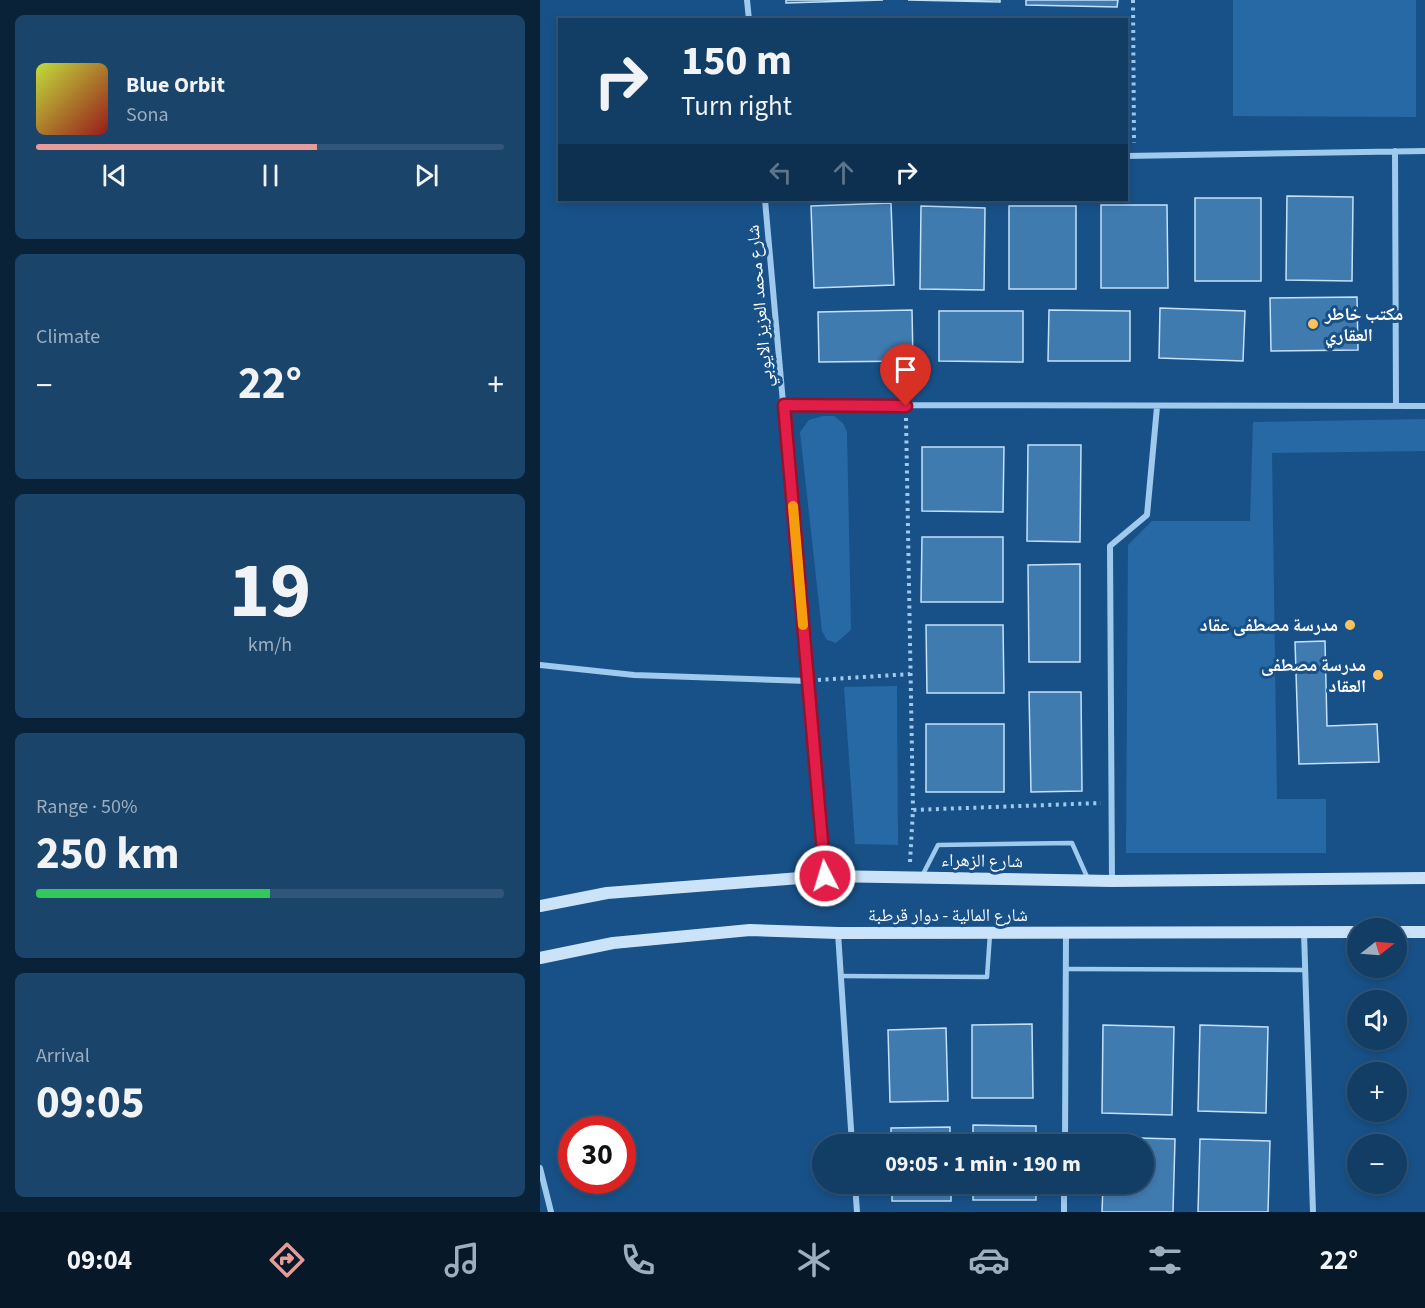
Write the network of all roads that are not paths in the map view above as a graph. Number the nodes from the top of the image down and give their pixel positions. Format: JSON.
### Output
{"nodes":[{"id":1,"x":747,"y":0,"type":"edge"},
{"id":2,"x":749,"y":18,"type":"edge"},
{"id":3,"x":1425,"y":151,"type":"edge"},
{"id":4,"x":1395,"y":152,"type":"junction"},
{"id":5,"x":1130,"y":156,"type":"edge"},
{"id":6,"x":765,"y":201,"type":"edge"},
{"id":7,"x":784,"y":405,"type":"junction"},
{"id":8,"x":1396,"y":406,"type":"junction"},
{"id":9,"x":1425,"y":406,"type":"edge"},
{"id":10,"x":1157,"y":408,"type":"junction"},
{"id":11,"x":540,"y":665,"type":"edge"},
{"id":12,"x":808,"y":681,"type":"junction"},
{"id":13,"x":825,"y":876,"type":"junction"},
{"id":14,"x":915,"y":878,"type":"junction"},
{"id":15,"x":1425,"y":878,"type":"edge"},
{"id":16,"x":1089,"y":881,"type":"junction"},
{"id":17,"x":1112,"y":881,"type":"junction"},
{"id":18,"x":540,"y":906,"type":"edge"},
{"id":19,"x":1347,"y":932,"type":"edge"},
{"id":20,"x":1407,"y":932,"type":"edge"},
{"id":21,"x":1425,"y":932,"type":"edge"},
{"id":22,"x":838,"y":933,"type":"junction"},
{"id":23,"x":990,"y":933,"type":"junction"},
{"id":24,"x":1066,"y":933,"type":"junction"},
{"id":25,"x":1304,"y":933,"type":"junction"},
{"id":26,"x":540,"y":958,"type":"edge"},
{"id":27,"x":1065,"y":969,"type":"junction"},
{"id":28,"x":1305,"y":970,"type":"junction"},
{"id":29,"x":841,"y":976,"type":"junction"},
{"id":30,"x":851,"y":1134,"type":"edge"},
{"id":31,"x":1065,"y":1134,"type":"edge"},
{"id":32,"x":540,"y":1168,"type":"edge"},
{"id":33,"x":856,"y":1194,"type":"edge"},
{"id":34,"x":1064,"y":1194,"type":"edge"},
{"id":35,"x":551,"y":1212,"type":"edge"},
{"id":36,"x":857,"y":1212,"type":"edge"},
{"id":37,"x":1064,"y":1212,"type":"edge"},
{"id":38,"x":1313,"y":1212,"type":"edge"}],
"edges":[{"from":1,"to":2,"type":"street"},
{"from":3,"to":4,"type":"street"},
{"from":4,"to":5,"type":"street"},
{"from":4,"to":8,"type":"street"},
{"from":6,"to":7,"type":"street","name":"شارع محمد العزيز الايوبي"},
{"from":7,"to":10,"type":"street"},
{"from":7,"to":12,"type":"street","name":"شارع محمد العزيز الايوبي"},
{"from":8,"to":9,"type":"street"},
{"from":8,"to":10,"type":"street"},
{"from":10,"to":17,"type":"street"},
{"from":11,"to":12,"type":"street"},
{"from":12,"to":13,"type":"street","name":"شارع محمد العزيز الايوبي"},
{"from":13,"to":14,"type":"main road","name":"شارع الزهراء"},
{"from":13,"to":18,"type":"main road","name":"شارع الزهراء"},
{"from":14,"to":16,"type":"main road","name":"شارع الزهراء"},
{"from":14,"to":16,"type":"lane"},
{"from":15,"to":17,"type":"main road","name":"شارع الزهراء"},
{"from":16,"to":17,"type":"main road","name":"شارع الزهراء"},
{"from":19,"to":25,"type":"main road","name":"شارع المالية - دوار قرطبة"},
{"from":20,"to":21,"type":"main road"},
{"from":22,"to":23,"type":"main road","name":"شارع المالية - دوار قرطبة"},
{"from":22,"to":26,"type":"main road","name":"شارع المالية - دوار قرطبة"},
{"from":22,"to":29,"type":"street"},
{"from":23,"to":24,"type":"main road","name":"شارع المالية - دوار قرطبة"},
{"from":23,"to":29,"type":"lane"},
{"from":24,"to":25,"type":"main road","name":"شارع المالية - دوار قرطبة"},
{"from":24,"to":27,"type":"street"},
{"from":25,"to":28,"type":"street"},
{"from":27,"to":28,"type":"lane"},
{"from":27,"to":31,"type":"street"},
{"from":28,"to":38,"type":"street"},
{"from":29,"to":30,"type":"street"},
{"from":32,"to":35,"type":"street"},
{"from":33,"to":36,"type":"street"},
{"from":34,"to":37,"type":"street"}]}
